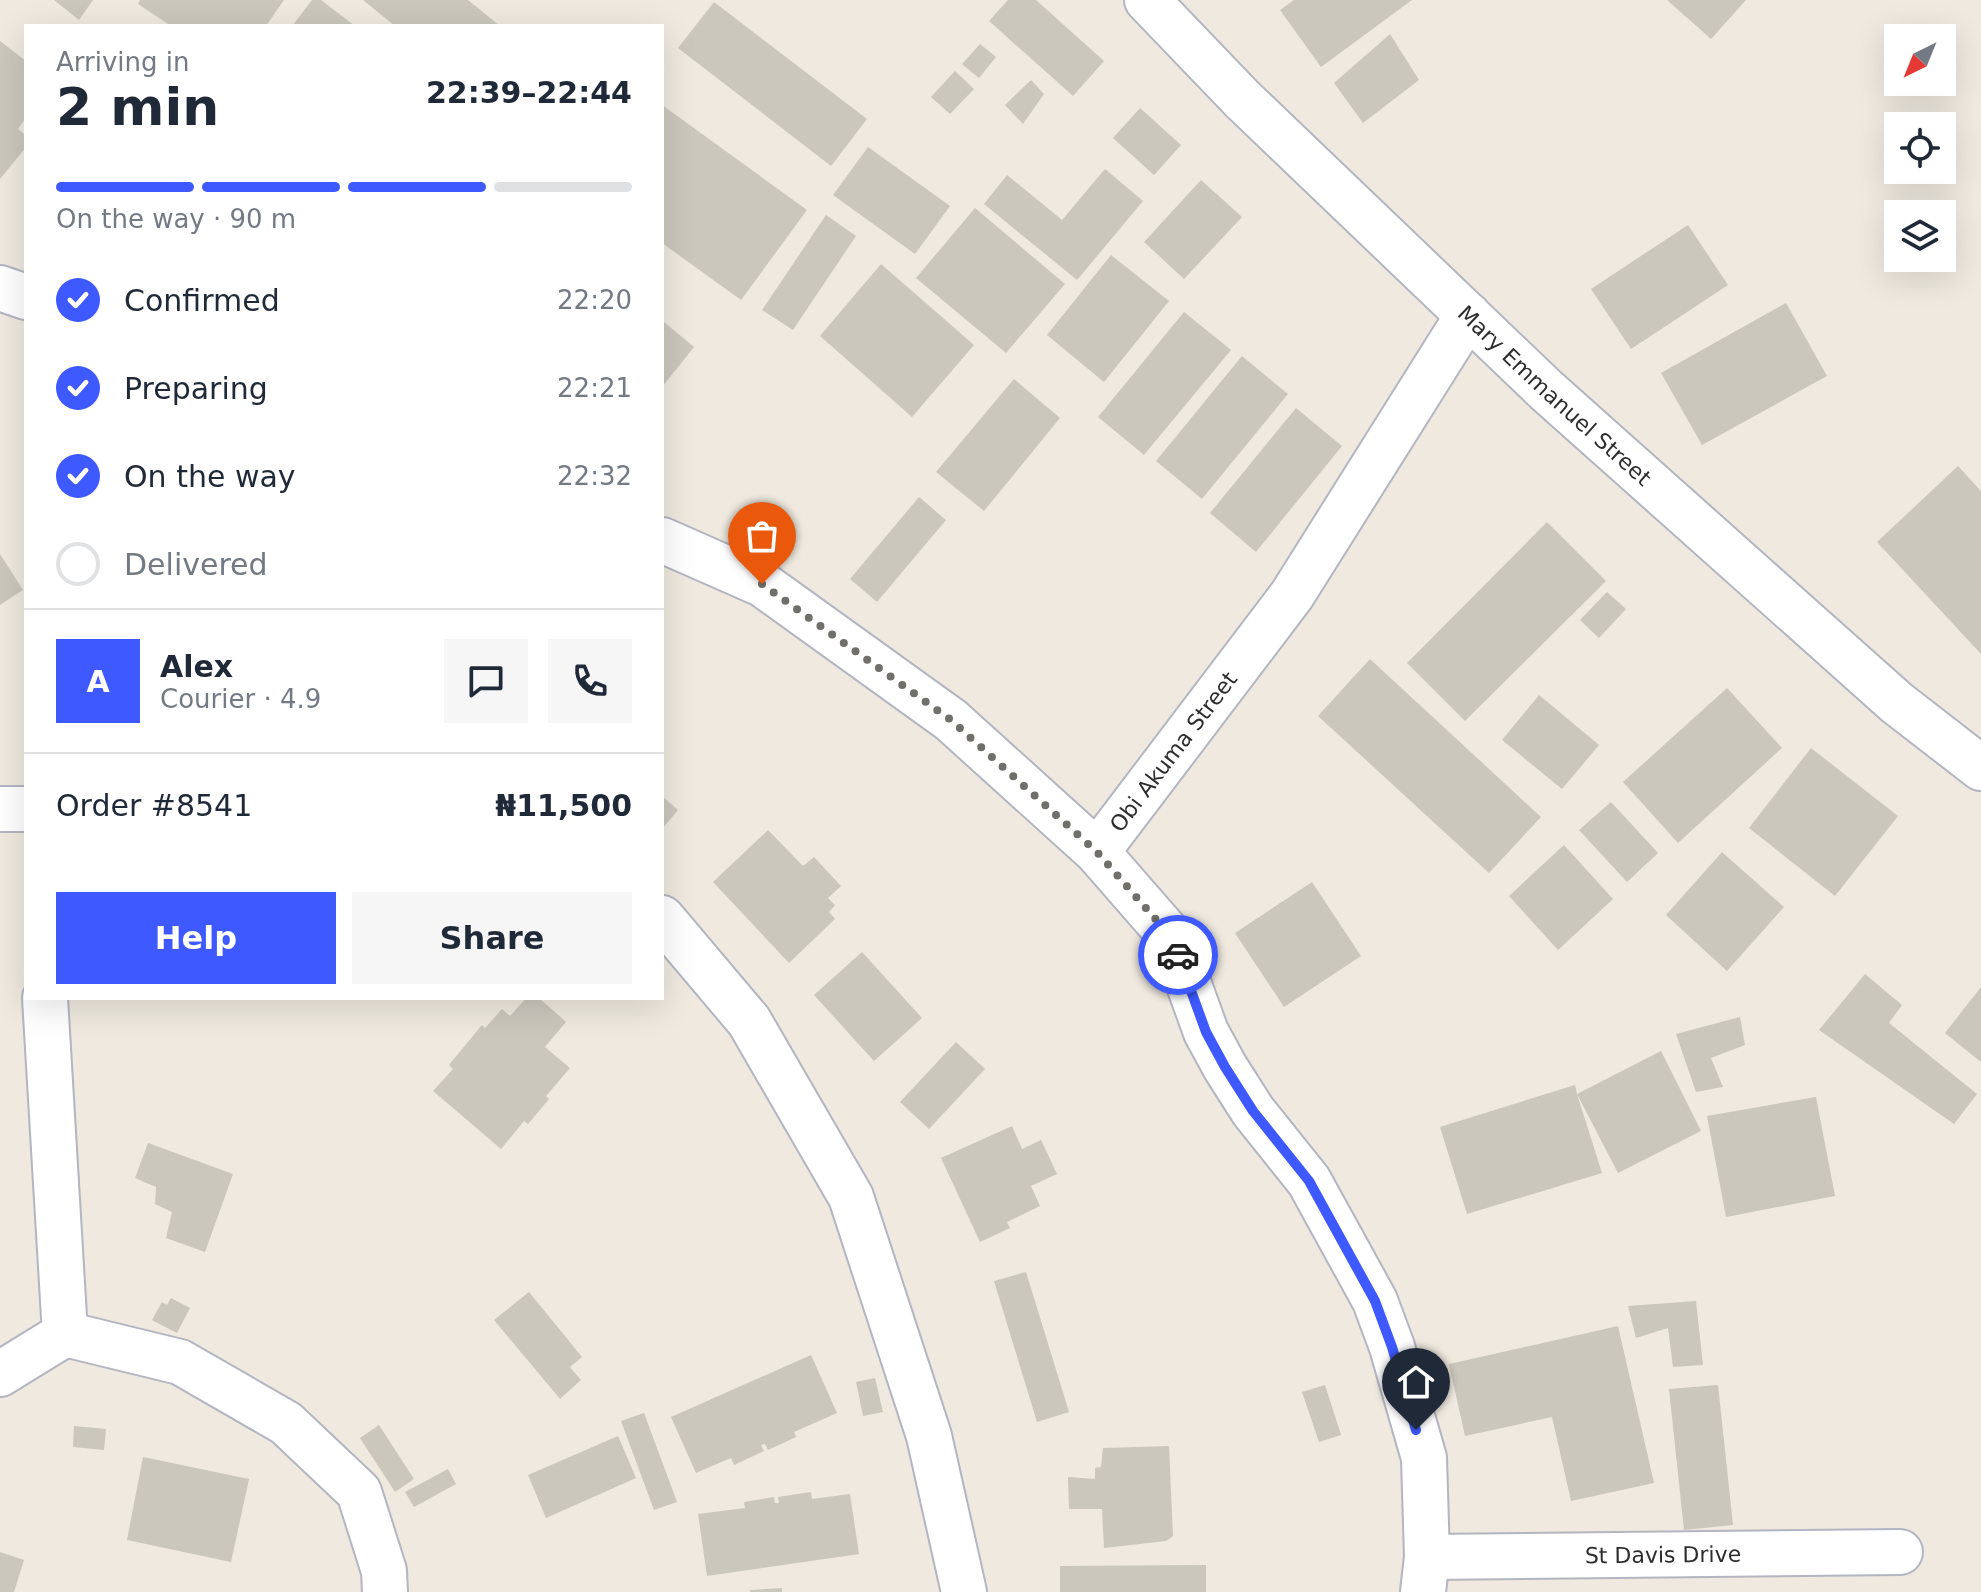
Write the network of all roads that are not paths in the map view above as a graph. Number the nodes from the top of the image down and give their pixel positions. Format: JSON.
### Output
{"nodes":[{"id":1,"x":1147,"y":0,"type":"edge"},
{"id":2,"x":0,"y":288,"type":"edge"},
{"id":3,"x":24,"y":296,"type":"edge"},
{"id":4,"x":1468,"y":315,"type":"junction"},
{"id":5,"x":664,"y":541,"type":"edge"},
{"id":6,"x":1981,"y":768,"type":"edge"},
{"id":7,"x":0,"y":809,"type":"edge"},
{"id":8,"x":24,"y":809,"type":"edge"},
{"id":9,"x":1097,"y":852,"type":"junction"},
{"id":10,"x":664,"y":920,"type":"edge"},
{"id":11,"x":45,"y":1000,"type":"edge"},
{"id":12,"x":65,"y":1334,"type":"junction"},
{"id":13,"x":0,"y":1374,"type":"edge"},
{"id":14,"x":1900,"y":1552,"type":"dead end"},
{"id":15,"x":1425,"y":1575,"type":"edge"},
{"id":16,"x":385,"y":1592,"type":"edge"},
{"id":17,"x":964,"y":1592,"type":"edge"}],
"edges":[{"from":1,"to":4,"type":"street","name":"Mary Emmanuel Street"},
{"from":2,"to":3,"type":"street"},
{"from":4,"to":6,"type":"street","name":"Mary Emmanuel Street"},
{"from":4,"to":9,"type":"street","name":"Obi Akuma Street"},
{"from":5,"to":9,"type":"street"},
{"from":7,"to":8,"type":"street"},
{"from":9,"to":15,"type":"street","name":"Obi Akuma Street"},
{"from":10,"to":17,"type":"street"},
{"from":11,"to":12,"type":"street"},
{"from":12,"to":13,"type":"street"},
{"from":12,"to":16,"type":"street"},
{"from":14,"to":15,"type":"street","name":"St Davis Drive"}]}
